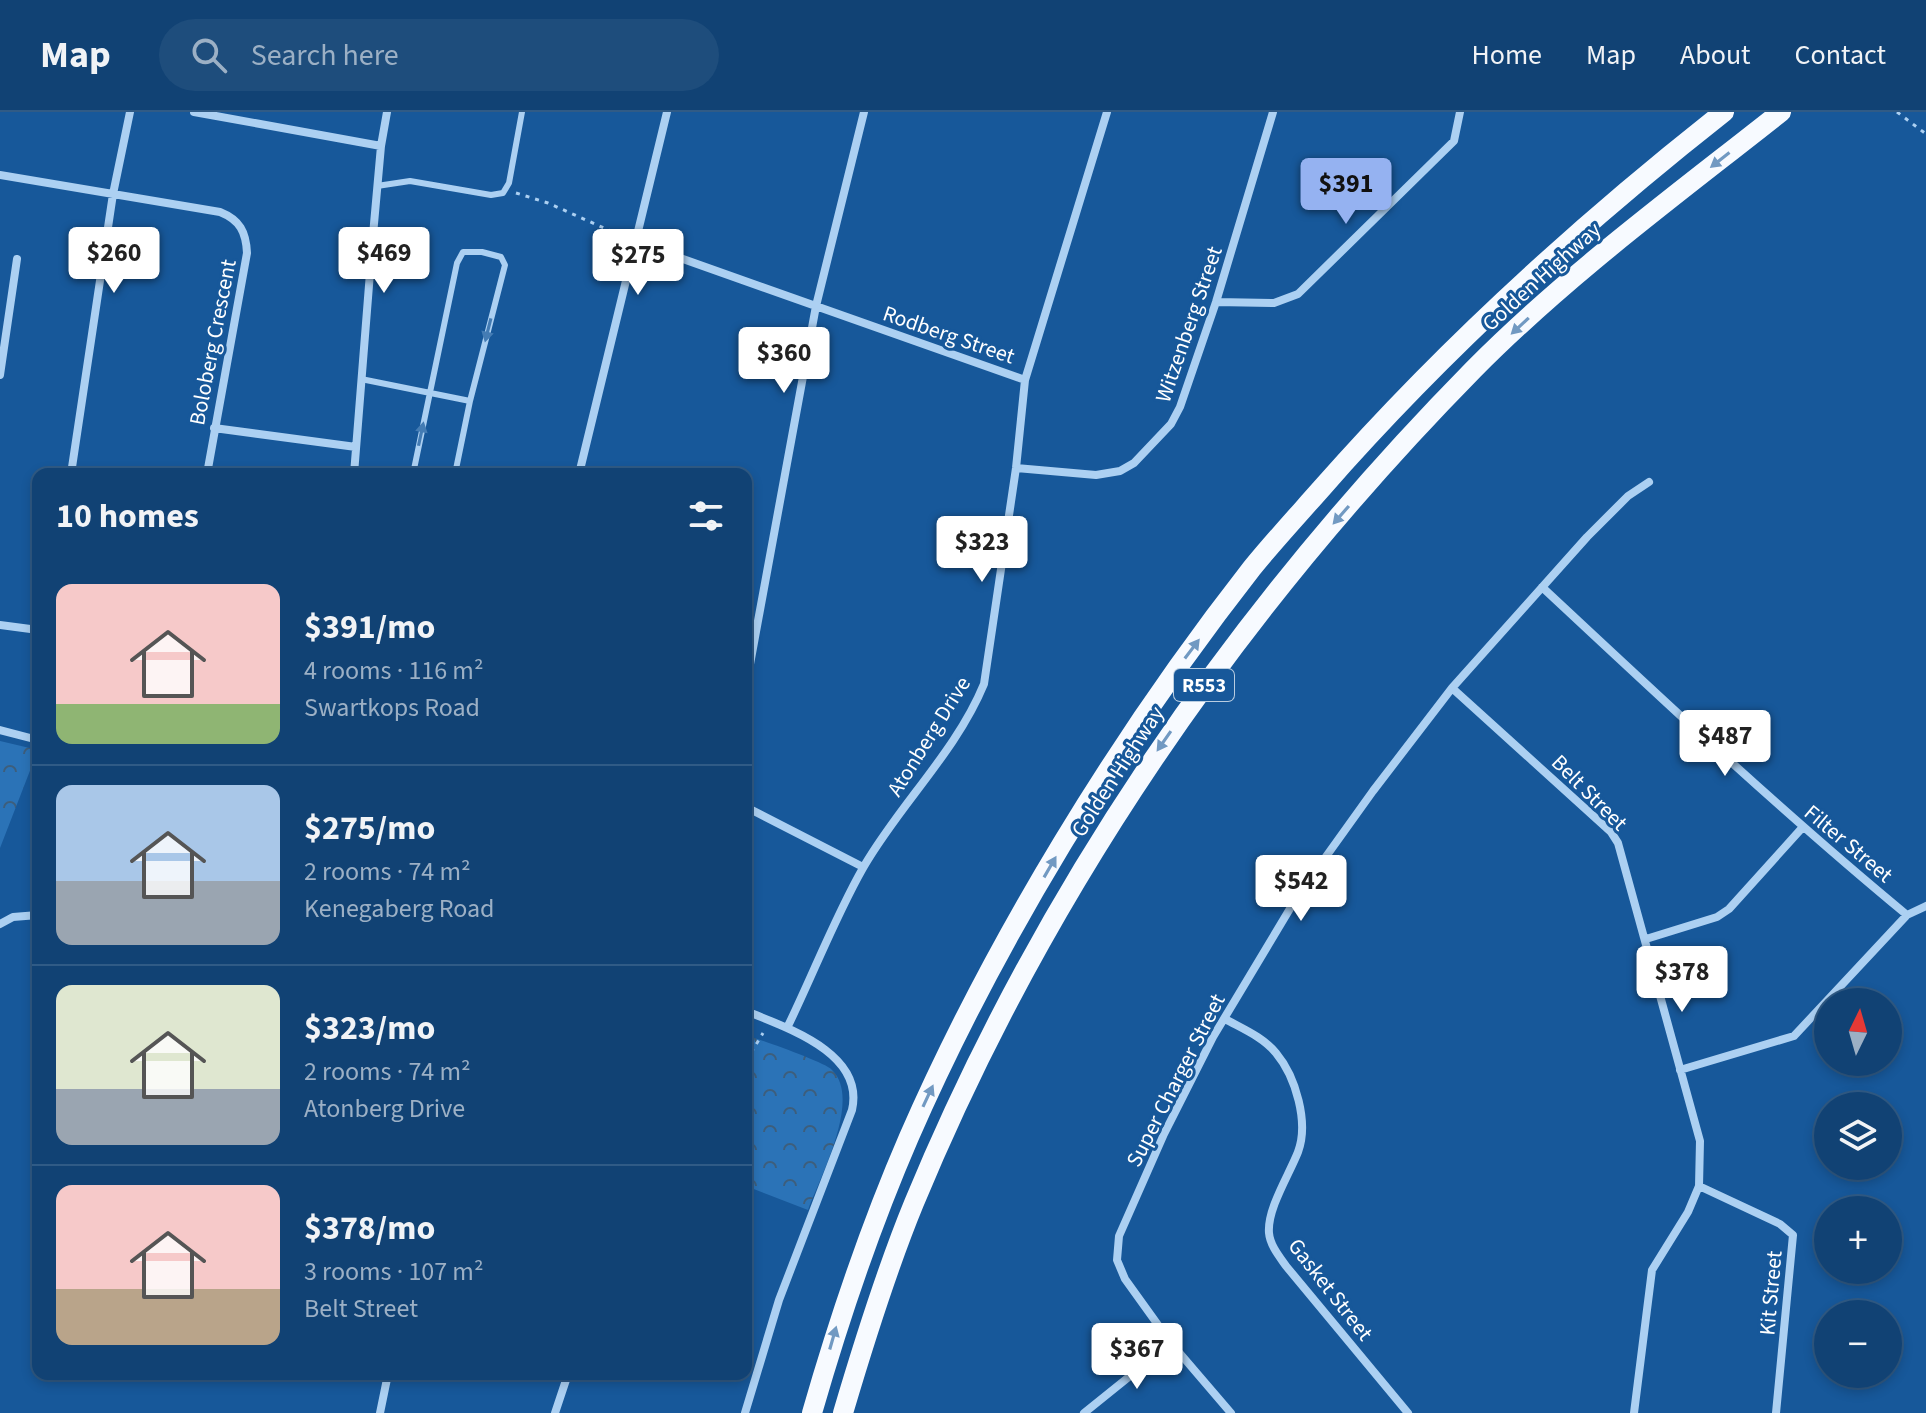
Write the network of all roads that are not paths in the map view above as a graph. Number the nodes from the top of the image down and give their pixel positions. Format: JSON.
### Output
{"nodes":[{"id":1,"x":130,"y":112,"type":"edge"},
{"id":2,"x":194,"y":112,"type":"edge"},
{"id":3,"x":387,"y":112,"type":"edge"},
{"id":4,"x":522,"y":112,"type":"edge"},
{"id":5,"x":667,"y":112,"type":"edge"},
{"id":6,"x":864,"y":112,"type":"edge"},
{"id":7,"x":1107,"y":112,"type":"edge"},
{"id":8,"x":1273,"y":112,"type":"edge"},
{"id":9,"x":1460,"y":112,"type":"edge"},
{"id":10,"x":1724,"y":112,"type":"edge"},
{"id":11,"x":1781,"y":112,"type":"edge"},
{"id":12,"x":381,"y":146,"type":"junction"},
{"id":13,"x":0,"y":175,"type":"edge"},
{"id":14,"x":377,"y":186,"type":"junction"},
{"id":15,"x":113,"y":194,"type":"junction"},
{"id":16,"x":635,"y":242,"type":"junction"},
{"id":17,"x":17,"y":259,"type":"dead end"},
{"id":18,"x":1216,"y":302,"type":"junction"},
{"id":19,"x":816,"y":306,"type":"junction"},
{"id":20,"x":2,"y":352,"type":"edge"},
{"id":21,"x":0,"y":375,"type":"edge"},
{"id":22,"x":361,"y":379,"type":"junction"},
{"id":23,"x":1025,"y":380,"type":"junction"},
{"id":24,"x":430,"y":393,"type":"junction"},
{"id":25,"x":470,"y":401,"type":"junction"},
{"id":26,"x":214,"y":428,"type":"junction"},
{"id":27,"x":356,"y":447,"type":"junction"},
{"id":28,"x":72,"y":468,"type":"edge"},
{"id":29,"x":208,"y":468,"type":"edge"},
{"id":30,"x":354,"y":468,"type":"edge"},
{"id":31,"x":414,"y":468,"type":"edge"},
{"id":32,"x":456,"y":468,"type":"edge"},
{"id":33,"x":580,"y":468,"type":"edge"},
{"id":34,"x":1016,"y":468,"type":"junction"},
{"id":35,"x":1649,"y":482,"type":"dead end"},
{"id":36,"x":1542,"y":587,"type":"junction"},
{"id":37,"x":0,"y":625,"type":"edge"},
{"id":38,"x":32,"y":629,"type":"edge"},
{"id":39,"x":752,"y":653,"type":"edge"},
{"id":40,"x":1452,"y":688,"type":"junction"},
{"id":41,"x":0,"y":730,"type":"edge"},
{"id":42,"x":32,"y":738,"type":"edge"},
{"id":43,"x":752,"y":810,"type":"edge"},
{"id":44,"x":1802,"y":828,"type":"junction"},
{"id":45,"x":863,"y":867,"type":"junction"},
{"id":46,"x":1926,"y":906,"type":"edge"},
{"id":47,"x":32,"y":915,"type":"edge"},
{"id":48,"x":1907,"y":915,"type":"junction"},
{"id":49,"x":0,"y":924,"type":"edge"},
{"id":50,"x":1646,"y":939,"type":"junction"},
{"id":51,"x":752,"y":1014,"type":"edge"},
{"id":52,"x":1225,"y":1019,"type":"junction"},
{"id":53,"x":787,"y":1028,"type":"junction"},
{"id":54,"x":1680,"y":1070,"type":"junction"},
{"id":55,"x":1699,"y":1186,"type":"junction"},
{"id":56,"x":1171,"y":1343,"type":"junction"},
{"id":57,"x":387,"y":1380,"type":"edge"},
{"id":58,"x":566,"y":1380,"type":"edge"},
{"id":59,"x":380,"y":1413,"type":"edge"},
{"id":60,"x":555,"y":1413,"type":"edge"},
{"id":61,"x":745,"y":1413,"type":"edge"},
{"id":62,"x":812,"y":1413,"type":"edge"},
{"id":63,"x":843,"y":1413,"type":"edge"},
{"id":64,"x":1084,"y":1413,"type":"edge"},
{"id":65,"x":1231,"y":1413,"type":"edge"},
{"id":66,"x":1408,"y":1413,"type":"edge"},
{"id":67,"x":1634,"y":1413,"type":"edge"},
{"id":68,"x":1776,"y":1413,"type":"edge"}],
"edges":[{"from":1,"to":15,"type":"street"},
{"from":2,"to":12,"type":"street"},
{"from":3,"to":12,"type":"street"},
{"from":4,"to":14,"type":"lane"},
{"from":5,"to":16,"type":"street"},
{"from":6,"to":19,"type":"street"},
{"from":7,"to":23,"type":"street","name":"Atonberg Drive"},
{"from":8,"to":18,"type":"street","name":"Witzenberg Street"},
{"from":9,"to":18,"type":"street"},
{"from":62,"to":10,"type":"main road","name":"Golden Highway","number":"R553","one_way":true},
{"from":11,"to":63,"type":"main road","name":"Golden Highway","number":"R553","one_way":true},
{"from":12,"to":14,"type":"street"},
{"from":13,"to":15,"type":"street","name":"Boloberg Crescent"},
{"from":14,"to":22,"type":"street"},
{"from":15,"to":26,"type":"street","name":"Boloberg Crescent"},
{"from":15,"to":28,"type":"street"},
{"from":16,"to":19,"type":"street","name":"Rodberg Street"},
{"from":16,"to":33,"type":"street"},
{"from":17,"to":20,"type":"street"},
{"from":18,"to":34,"type":"street","name":"Witzenberg Street"},
{"from":19,"to":23,"type":"street","name":"Rodberg Street"},
{"from":19,"to":39,"type":"street"},
{"from":20,"to":21,"type":"street"},
{"from":22,"to":24,"type":"lane"},
{"from":22,"to":27,"type":"street"},
{"from":23,"to":34,"type":"street","name":"Atonberg Drive"},
{"from":24,"to":25,"type":"lane"},
{"from":24,"to":25,"type":"lane","one_way":true},
{"from":31,"to":24,"type":"lane","one_way":true},
{"from":25,"to":32,"type":"lane"},
{"from":26,"to":27,"type":"street"},
{"from":26,"to":29,"type":"street","name":"Boloberg Crescent"},
{"from":27,"to":30,"type":"street"},
{"from":34,"to":45,"type":"street","name":"Atonberg Drive"},
{"from":35,"to":36,"type":"street","name":"Super Charger Street"},
{"from":36,"to":40,"type":"street","name":"Super Charger Street"},
{"from":36,"to":44,"type":"street","name":"Filter Street"},
{"from":37,"to":38,"type":"street"},
{"from":40,"to":50,"type":"street","name":"Belt Street"},
{"from":40,"to":52,"type":"street","name":"Super Charger Street"},
{"from":41,"to":42,"type":"street"},
{"from":43,"to":45,"type":"street"},
{"from":44,"to":48,"type":"street","name":"Filter Street"},
{"from":44,"to":50,"type":"street"},
{"from":45,"to":53,"type":"street","name":"Atonberg Drive"},
{"from":46,"to":48,"type":"street"},
{"from":47,"to":49,"type":"street"},
{"from":48,"to":54,"type":"street"},
{"from":50,"to":54,"type":"street","name":"Belt Street"},
{"from":51,"to":53,"type":"street"},
{"from":52,"to":56,"type":"street","name":"Super Charger Street"},
{"from":52,"to":66,"type":"street","name":"Gasket Street"},
{"from":53,"to":61,"type":"street"},
{"from":54,"to":55,"type":"street","name":"Belt Street"},
{"from":55,"to":67,"type":"street","name":"Belt Street"},
{"from":55,"to":68,"type":"street","name":"Kit Street"},
{"from":56,"to":64,"type":"street"},
{"from":56,"to":65,"type":"street","name":"Super Charger Street"},
{"from":57,"to":59,"type":"street"},
{"from":58,"to":60,"type":"street"}]}
